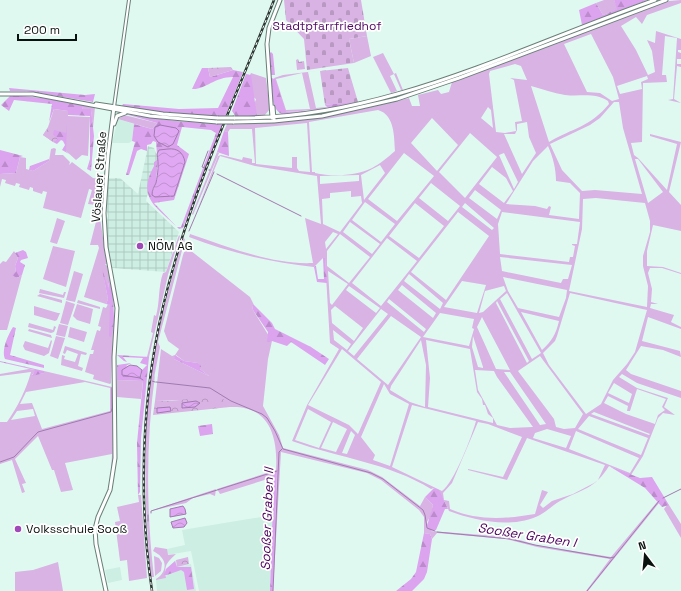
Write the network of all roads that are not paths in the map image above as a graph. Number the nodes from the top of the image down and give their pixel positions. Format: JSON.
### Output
{"nodes":[{"id":1,"x":129,"y":0,"type":"edge"},
{"id":2,"x":280,"y":0,"type":"edge"},
{"id":3,"x":655,"y":0,"type":"edge"},
{"id":4,"x":666,"y":0,"type":"edge"},
{"id":5,"x":0,"y":94,"type":"edge"},
{"id":6,"x":114,"y":108,"type":"junction"},
{"id":7,"x":272,"y":111,"type":"junction"},
{"id":8,"x":139,"y":114,"type":"junction"},
{"id":9,"x":284,"y":116,"type":"junction"},
{"id":10,"x":264,"y":118,"type":"junction"},
{"id":11,"x":273,"y":119,"type":"junction"},
{"id":12,"x":218,"y":120,"type":"junction"},
{"id":13,"x":234,"y":120,"type":"junction"},
{"id":14,"x":111,"y":129,"type":"junction"},
{"id":15,"x":106,"y":591,"type":"edge"}],
"edges":[{"from":1,"to":6,"type":"street","name":"Vöslauer Straße"},
{"from":2,"to":7,"type":"main road"},
{"from":3,"to":9,"type":"main road"},
{"from":4,"to":11,"type":"main road"},
{"from":5,"to":6,"type":"main road"},
{"from":6,"to":8,"type":"main road"},
{"from":6,"to":12,"type":"main road"},
{"from":6,"to":14,"type":"main road","name":"Vöslauer Straße"},
{"from":7,"to":9,"type":"main road"},
{"from":7,"to":10,"type":"main road"},
{"from":7,"to":11,"type":"main road"},
{"from":8,"to":12,"type":"main road"},
{"from":8,"to":14,"type":"main road"},
{"from":9,"to":11,"type":"main road"},
{"from":10,"to":11,"type":"main road"},
{"from":10,"to":13,"type":"main road"},
{"from":11,"to":13,"type":"main road"},
{"from":12,"to":13,"type":"main road","bridge":true},
{"from":14,"to":15,"type":"main road","name":"Vöslauer Straße"}]}
